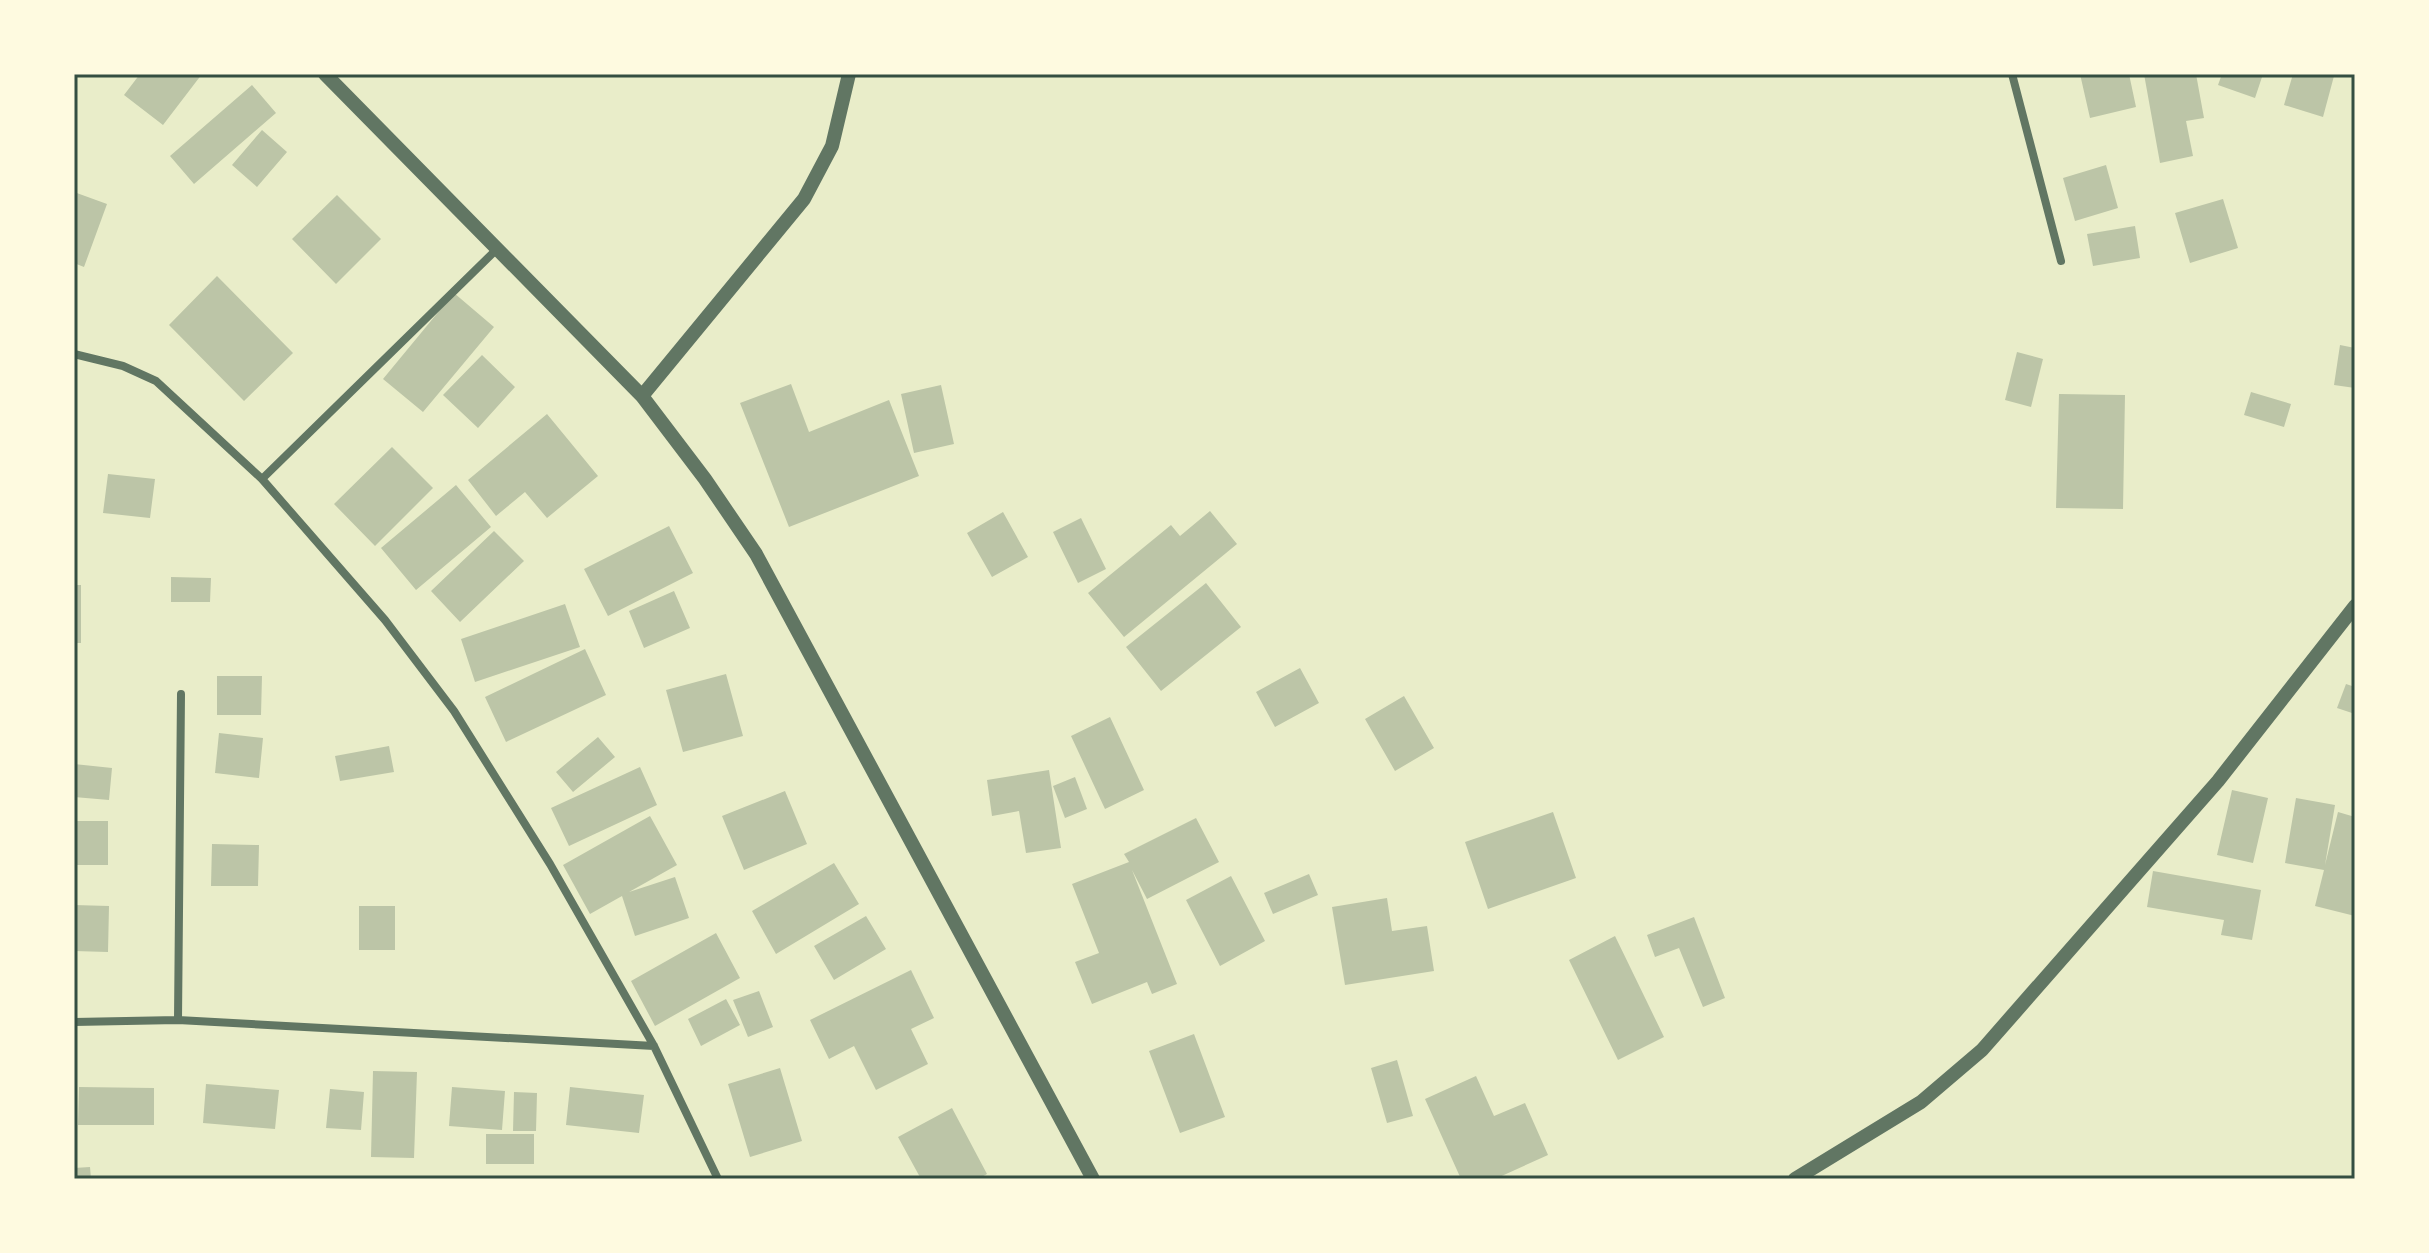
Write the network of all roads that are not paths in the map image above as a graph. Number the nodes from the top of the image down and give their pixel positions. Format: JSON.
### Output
{"nodes":[{"id":1,"x":325,"y":74,"type":"edge"},
{"id":2,"x":849,"y":74,"type":"edge"},
{"id":3,"x":2012,"y":74,"type":"edge"},
{"id":4,"x":498,"y":248,"type":"junction"},
{"id":5,"x":2061,"y":261,"type":"dead end"},
{"id":6,"x":74,"y":354,"type":"edge"},
{"id":7,"x":642,"y":396,"type":"junction"},
{"id":8,"x":262,"y":479,"type":"junction"},
{"id":9,"x":2355,"y":606,"type":"edge"},
{"id":10,"x":181,"y":694,"type":"dead end"},
{"id":11,"x":178,"y":1020,"type":"junction"},
{"id":12,"x":74,"y":1022,"type":"edge"},
{"id":13,"x":654,"y":1046,"type":"junction"},
{"id":14,"x":718,"y":1179,"type":"edge"},
{"id":15,"x":1093,"y":1179,"type":"edge"},
{"id":16,"x":1795,"y":1179,"type":"edge"}],
"edges":[{"from":1,"to":4,"type":"street"},
{"from":2,"to":7,"type":"street"},
{"from":3,"to":5,"type":"street"},
{"from":4,"to":7,"type":"street"},
{"from":4,"to":8,"type":"street"},
{"from":6,"to":8,"type":"street"},
{"from":7,"to":15,"type":"street"},
{"from":8,"to":13,"type":"street"},
{"from":9,"to":16,"type":"street"},
{"from":10,"to":11,"type":"street"},
{"from":11,"to":12,"type":"street"},
{"from":11,"to":13,"type":"street"},
{"from":13,"to":14,"type":"street"}]}
